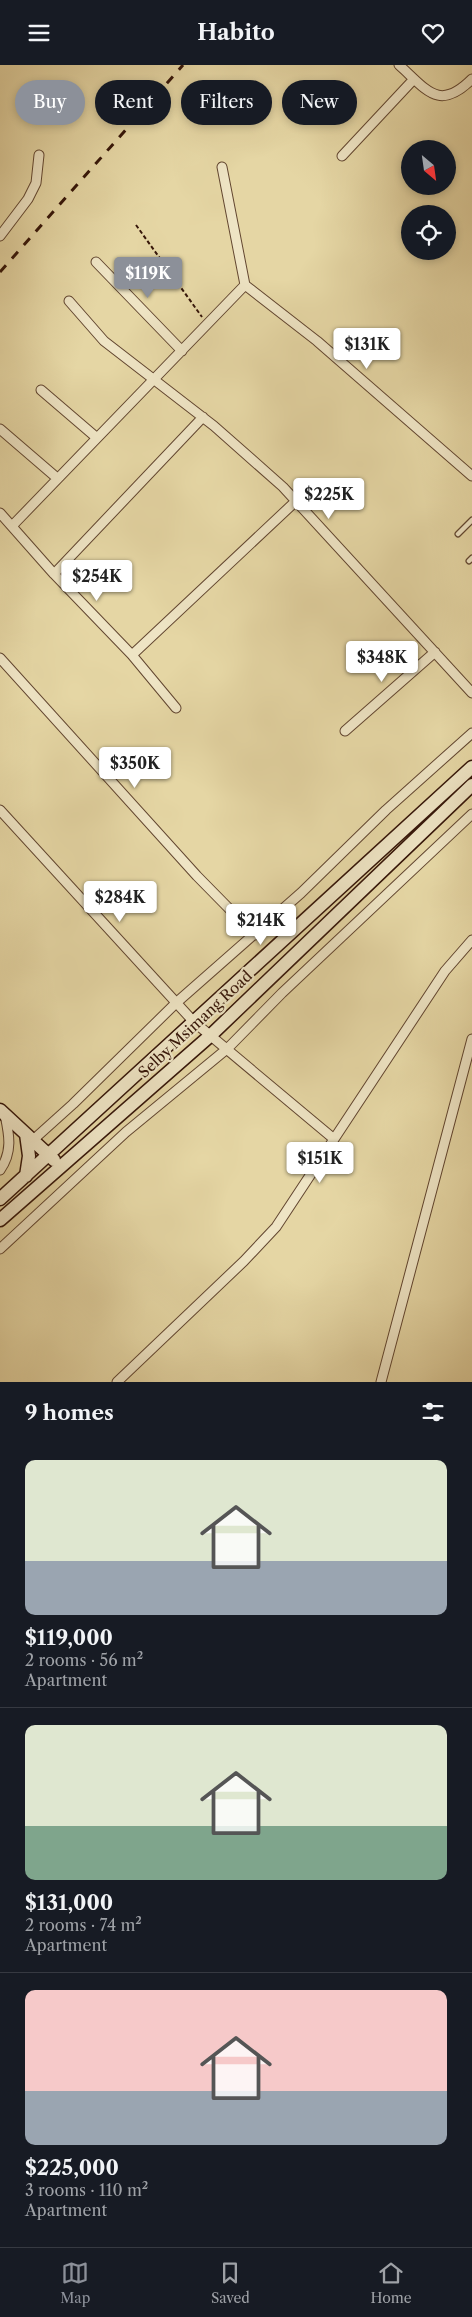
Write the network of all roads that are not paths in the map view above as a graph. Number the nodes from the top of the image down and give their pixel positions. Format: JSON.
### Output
{"nodes":[{"id":1,"x":399,"y":65,"type":"edge"},
{"id":2,"x":414,"y":79,"type":"junction"},
{"id":3,"x":472,"y":79,"type":"edge"},
{"id":4,"x":39,"y":155,"type":"dead end"},
{"id":5,"x":342,"y":156,"type":"dead end"},
{"id":6,"x":222,"y":167,"type":"dead end"},
{"id":7,"x":0,"y":236,"type":"edge"},
{"id":8,"x":96,"y":263,"type":"dead end"},
{"id":9,"x":245,"y":285,"type":"junction"},
{"id":10,"x":69,"y":301,"type":"dead end"},
{"id":11,"x":182,"y":351,"type":"junction"},
{"id":12,"x":154,"y":380,"type":"junction"},
{"id":13,"x":41,"y":390,"type":"dead end"},
{"id":14,"x":203,"y":417,"type":"junction"},
{"id":15,"x":0,"y":429,"type":"edge"},
{"id":16,"x":96,"y":438,"type":"junction"},
{"id":17,"x":472,"y":476,"type":"edge"},
{"id":18,"x":57,"y":477,"type":"junction"},
{"id":19,"x":296,"y":501,"type":"junction"},
{"id":20,"x":0,"y":513,"type":"edge"},
{"id":21,"x":472,"y":520,"type":"edge"},
{"id":22,"x":12,"y":526,"type":"junction"},
{"id":23,"x":458,"y":534,"type":"dead end"},
{"id":24,"x":54,"y":575,"type":"junction"},
{"id":25,"x":435,"y":652,"type":"junction"},
{"id":26,"x":132,"y":655,"type":"junction"},
{"id":27,"x":0,"y":658,"type":"edge"},
{"id":28,"x":472,"y":693,"type":"edge"},
{"id":29,"x":176,"y":708,"type":"dead end"},
{"id":30,"x":345,"y":731,"type":"dead end"},
{"id":31,"x":472,"y":733,"type":"edge"},
{"id":32,"x":472,"y":767,"type":"edge"},
{"id":33,"x":472,"y":785,"type":"edge"},
{"id":34,"x":0,"y":810,"type":"edge"},
{"id":35,"x":472,"y":814,"type":"edge"},
{"id":36,"x":254,"y":935,"type":"junction"},
{"id":37,"x":472,"y":940,"type":"edge"},
{"id":38,"x":176,"y":1003,"type":"junction"},
{"id":39,"x":193,"y":1021,"type":"junction"},
{"id":40,"x":211,"y":1035,"type":"junction"},
{"id":41,"x":472,"y":1039,"type":"edge"},
{"id":42,"x":228,"y":1048,"type":"junction"},
{"id":43,"x":2,"y":1112,"type":"edge"},
{"id":44,"x":29,"y":1137,"type":"junction"},
{"id":45,"x":334,"y":1139,"type":"junction"},
{"id":46,"x":48,"y":1155,"type":"junction"},
{"id":47,"x":61,"y":1167,"type":"junction"},
{"id":48,"x":0,"y":1170,"type":"edge"},
{"id":49,"x":26,"y":1175,"type":"junction"},
{"id":50,"x":0,"y":1199,"type":"edge"},
{"id":51,"x":0,"y":1220,"type":"edge"},
{"id":52,"x":0,"y":1249,"type":"edge"},
{"id":53,"x":116,"y":1382,"type":"edge"},
{"id":54,"x":380,"y":1382,"type":"edge"}],
"edges":[{"from":1,"to":2,"type":"street"},
{"from":2,"to":3,"type":"street"},
{"from":2,"to":5,"type":"street"},
{"from":4,"to":7,"type":"street"},
{"from":6,"to":9,"type":"street"},
{"from":8,"to":11,"type":"street"},
{"from":9,"to":11,"type":"street"},
{"from":9,"to":17,"type":"street"},
{"from":10,"to":12,"type":"street"},
{"from":11,"to":12,"type":"street"},
{"from":12,"to":14,"type":"street"},
{"from":12,"to":16,"type":"street"},
{"from":13,"to":16,"type":"street"},
{"from":14,"to":19,"type":"street"},
{"from":14,"to":24,"type":"street"},
{"from":15,"to":18,"type":"street"},
{"from":16,"to":18,"type":"street"},
{"from":18,"to":22,"type":"street"},
{"from":19,"to":25,"type":"street"},
{"from":19,"to":26,"type":"street"},
{"from":20,"to":22,"type":"street"},
{"from":21,"to":23,"type":"lane"},
{"from":22,"to":24,"type":"street"},
{"from":24,"to":26,"type":"street"},
{"from":25,"to":28,"type":"street"},
{"from":25,"to":30,"type":"street"},
{"from":26,"to":29,"type":"street"},
{"from":27,"to":36,"type":"street"},
{"from":31,"to":36,"type":"street"},
{"from":32,"to":39,"type":"main road","name":"Selby Msimang Road"},
{"from":33,"to":40,"type":"main road","name":"Selby Msimang Road"},
{"from":34,"to":38,"type":"street"},
{"from":35,"to":42,"type":"street"},
{"from":36,"to":38,"type":"street"},
{"from":37,"to":45,"type":"street"},
{"from":38,"to":39,"type":"street"},
{"from":38,"to":44,"type":"street"},
{"from":39,"to":40,"type":"street"},
{"from":39,"to":46,"type":"main road","name":"Selby Msimang Road"},
{"from":40,"to":42,"type":"street"},
{"from":40,"to":47,"type":"main road","name":"Selby Msimang Road"},
{"from":41,"to":54,"type":"street"},
{"from":42,"to":45,"type":"street"},
{"from":42,"to":52,"type":"street"},
{"from":43,"to":44,"type":"main road"},
{"from":43,"to":48,"type":"street"},
{"from":44,"to":46,"type":"main road"},
{"from":44,"to":49,"type":"main road"},
{"from":45,"to":53,"type":"street"},
{"from":46,"to":47,"type":"main road"},
{"from":46,"to":49,"type":"main road","name":"Selby Msimang Road"},
{"from":47,"to":51,"type":"main road","name":"Selby Msimang Road"},
{"from":49,"to":50,"type":"main road","name":"Selby Msimang Road"}]}
